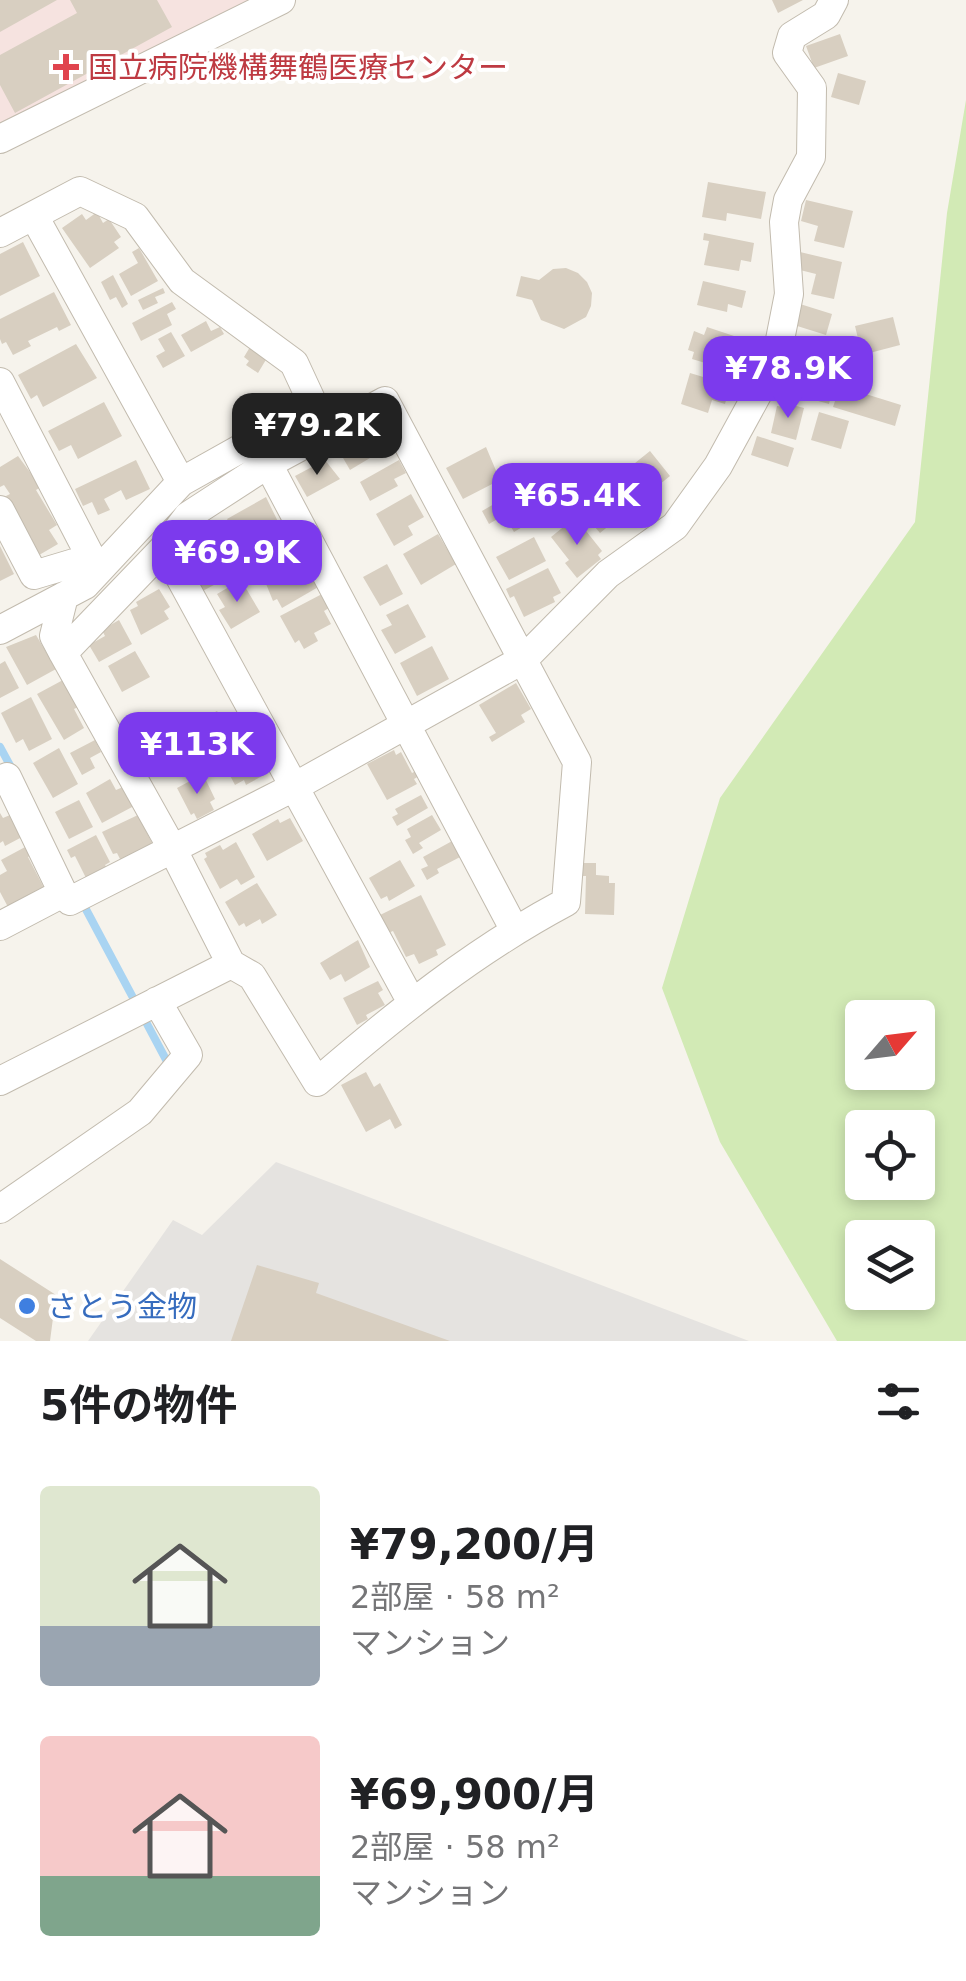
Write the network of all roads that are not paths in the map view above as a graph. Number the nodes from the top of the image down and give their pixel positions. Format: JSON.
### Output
{"nodes":[{"id":1,"x":281,"y":0,"type":"edge"},
{"id":2,"x":834,"y":0,"type":"edge"},
{"id":3,"x":0,"y":139,"type":"edge"},
{"id":4,"x":34,"y":216,"type":"junction"},
{"id":5,"x":0,"y":233,"type":"edge"},
{"id":6,"x":0,"y":382,"type":"edge"},
{"id":7,"x":268,"y":464,"type":"junction"},
{"id":8,"x":182,"y":482,"type":"junction"},
{"id":9,"x":0,"y":510,"type":"edge"},
{"id":10,"x":164,"y":548,"type":"junction"},
{"id":11,"x":83,"y":584,"type":"junction"},
{"id":12,"x":0,"y":630,"type":"edge"},
{"id":13,"x":63,"y":653,"type":"junction"},
{"id":14,"x":524,"y":659,"type":"junction"},
{"id":15,"x":408,"y":724,"type":"junction"},
{"id":16,"x":2,"y":773,"type":"edge"},
{"id":17,"x":294,"y":786,"type":"junction"},
{"id":18,"x":172,"y":848,"type":"junction"},
{"id":19,"x":63,"y":893,"type":"junction"},
{"id":20,"x":0,"y":926,"type":"edge"},
{"id":21,"x":514,"y":929,"type":"junction"},
{"id":22,"x":231,"y":964,"type":"junction"},
{"id":23,"x":157,"y":1001,"type":"junction"},
{"id":24,"x":411,"y":1001,"type":"junction"},
{"id":25,"x":0,"y":1080,"type":"edge"},
{"id":26,"x":0,"y":1209,"type":"edge"}],
"edges":[{"from":1,"to":3,"type":"street"},
{"from":2,"to":14,"type":"street"},
{"from":4,"to":5,"type":"street"},
{"from":4,"to":8,"type":"street"},
{"from":4,"to":8,"type":"street"},
{"from":6,"to":11,"type":"street"},
{"from":7,"to":10,"type":"street"},
{"from":7,"to":14,"type":"street"},
{"from":7,"to":15,"type":"street"},
{"from":8,"to":11,"type":"street"},
{"from":9,"to":11,"type":"street"},
{"from":10,"to":13,"type":"street"},
{"from":10,"to":17,"type":"street"},
{"from":11,"to":12,"type":"street"},
{"from":11,"to":13,"type":"street"},
{"from":13,"to":18,"type":"street"},
{"from":14,"to":15,"type":"street"},
{"from":14,"to":21,"type":"street"},
{"from":15,"to":17,"type":"street"},
{"from":15,"to":21,"type":"street"},
{"from":16,"to":19,"type":"street"},
{"from":17,"to":18,"type":"street"},
{"from":17,"to":24,"type":"street"},
{"from":18,"to":19,"type":"street"},
{"from":18,"to":22,"type":"street"},
{"from":19,"to":20,"type":"street"},
{"from":21,"to":24,"type":"street"},
{"from":22,"to":23,"type":"street"},
{"from":22,"to":24,"type":"street"},
{"from":23,"to":25,"type":"street"},
{"from":23,"to":26,"type":"street"}]}
